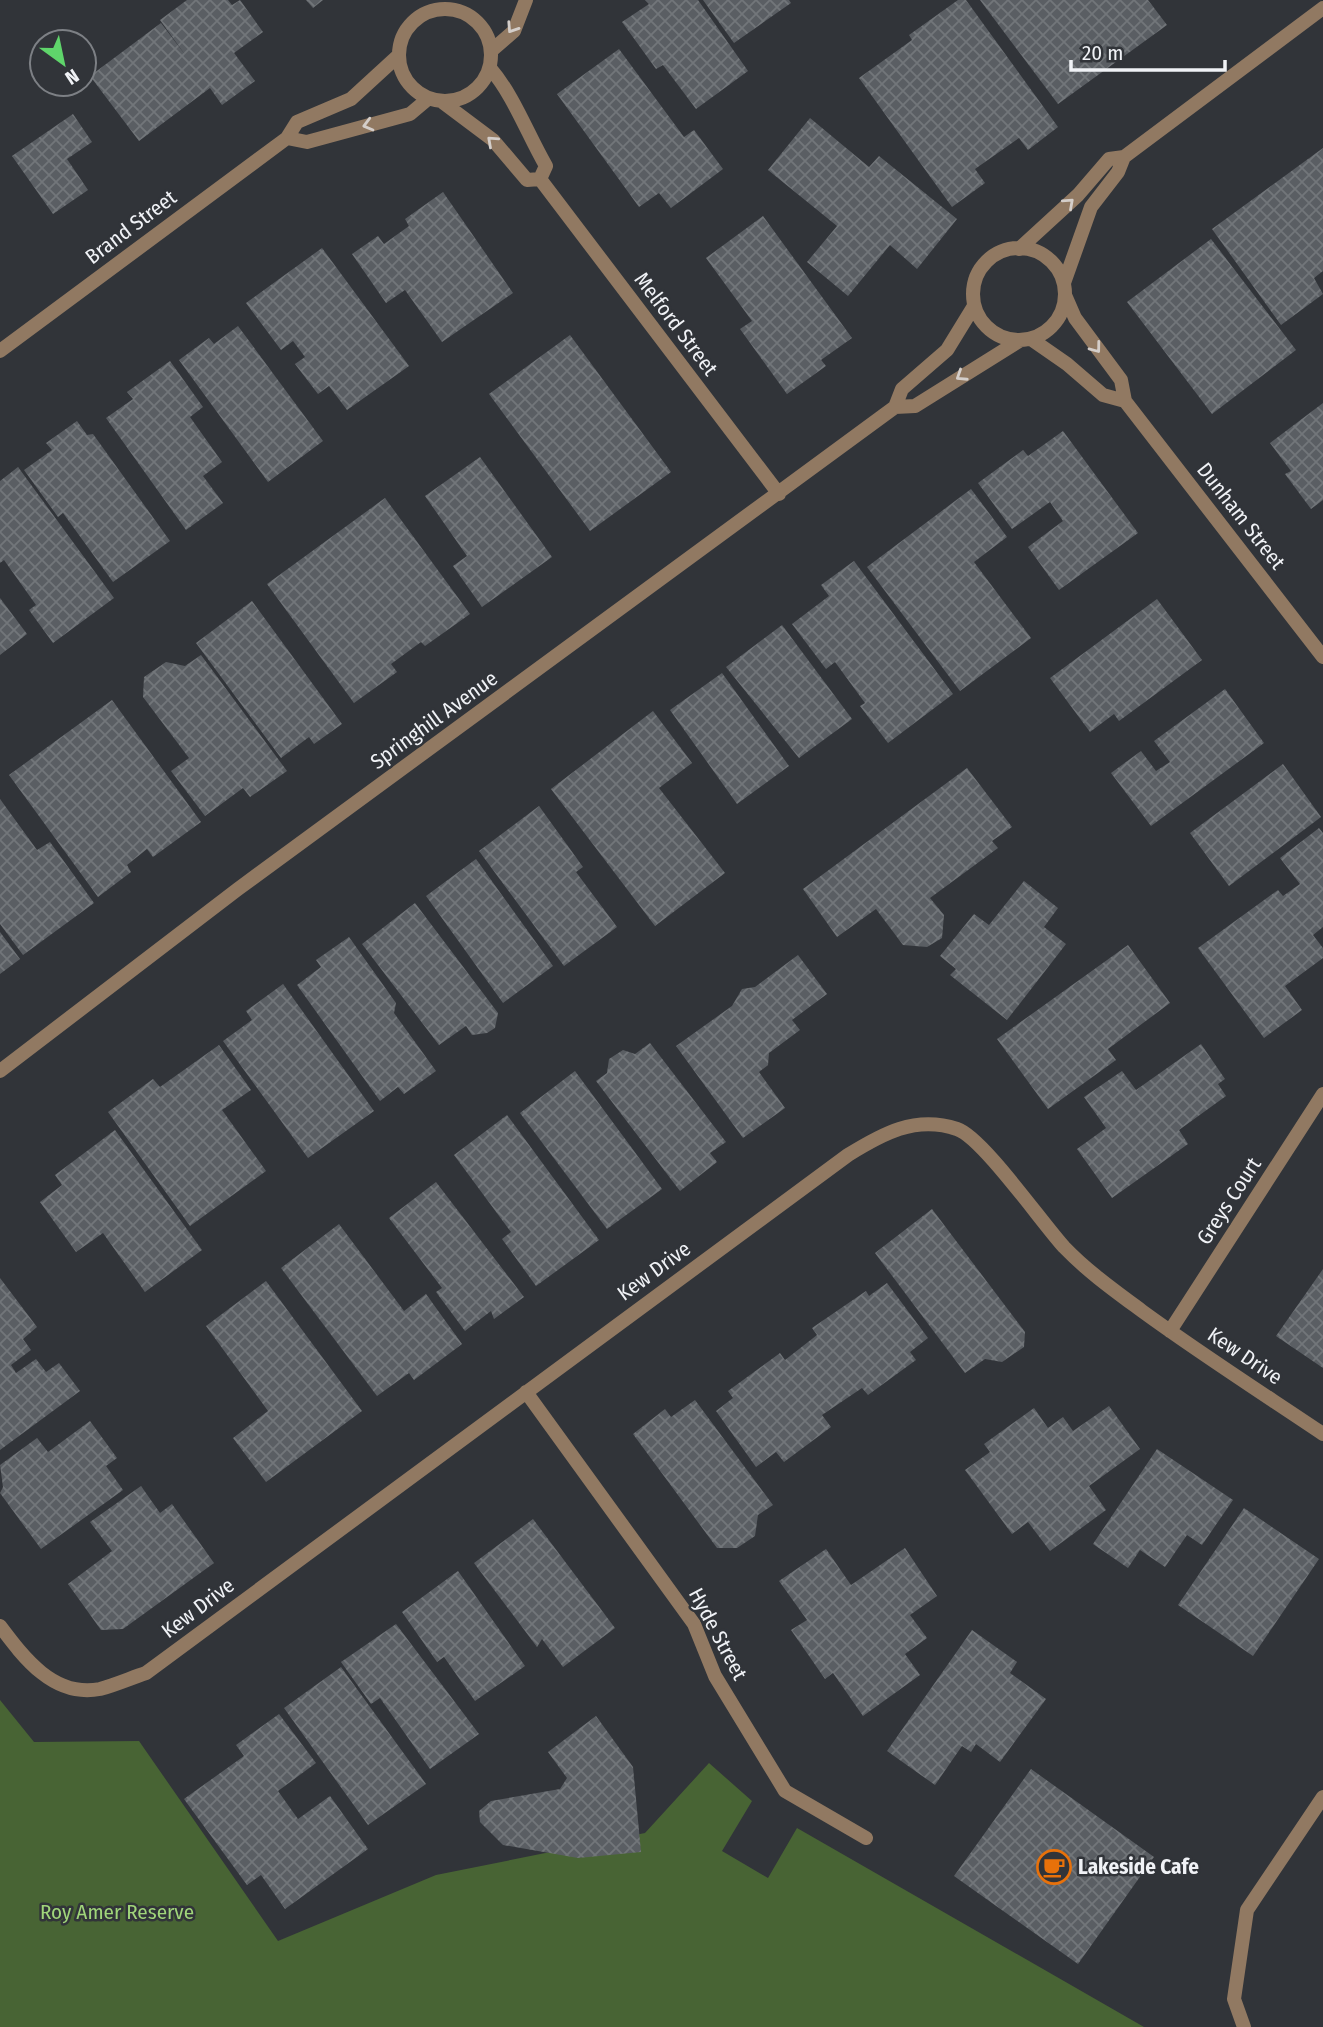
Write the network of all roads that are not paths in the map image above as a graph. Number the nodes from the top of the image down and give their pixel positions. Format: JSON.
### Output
{"nodes":[{"id":1,"x":526,"y":0,"type":"edge"},
{"id":2,"x":458,"y":5,"type":"edge"},
{"id":3,"x":1323,"y":8,"type":"edge"},
{"id":4,"x":491,"y":51,"type":"junction"},
{"id":5,"x":399,"y":55,"type":"junction"},
{"id":6,"x":490,"y":68,"type":"junction"},
{"id":7,"x":435,"y":99,"type":"junction"},
{"id":8,"x":287,"y":138,"type":"junction"},
{"id":9,"x":1124,"y":157,"type":"junction"},
{"id":10,"x":540,"y":179,"type":"junction"},
{"id":11,"x":1019,"y":248,"type":"junction"},
{"id":12,"x":1064,"y":289,"type":"junction"},
{"id":13,"x":974,"y":306,"type":"junction"},
{"id":14,"x":1025,"y":340,"type":"junction"},
{"id":15,"x":0,"y":351,"type":"edge"},
{"id":16,"x":1125,"y":401,"type":"junction"},
{"id":17,"x":895,"y":407,"type":"junction"},
{"id":18,"x":779,"y":494,"type":"junction"},
{"id":19,"x":1323,"y":657,"type":"edge"},
{"id":20,"x":0,"y":1071,"type":"edge"},
{"id":21,"x":1323,"y":1094,"type":"edge"},
{"id":22,"x":1170,"y":1331,"type":"junction"},
{"id":23,"x":526,"y":1392,"type":"junction"},
{"id":24,"x":1323,"y":1434,"type":"edge"},
{"id":25,"x":0,"y":1626,"type":"edge"},
{"id":26,"x":1323,"y":1797,"type":"edge"},
{"id":27,"x":866,"y":1838,"type":"dead end"},
{"id":28,"x":1244,"y":2027,"type":"edge"}],
"edges":[{"from":1,"to":4,"type":"street","one_way":true},
{"from":2,"to":4,"type":"street"},
{"from":2,"to":5,"type":"street"},
{"from":3,"to":9,"type":"street"},
{"from":4,"to":6,"type":"street"},
{"from":5,"to":7,"type":"street"},
{"from":5,"to":8,"type":"street","name":"Brand Street"},
{"from":6,"to":7,"type":"street"},
{"from":6,"to":10,"type":"street","name":"Melford Street"},
{"from":7,"to":8,"type":"street","one_way":true},
{"from":10,"to":7,"type":"street","name":"Melford Street","one_way":true},
{"from":8,"to":15,"type":"street","name":"Brand Street"},
{"from":11,"to":9,"type":"street","one_way":true},
{"from":9,"to":12,"type":"street"},
{"from":10,"to":18,"type":"street","name":"Melford Street"},
{"from":11,"to":12,"type":"street"},
{"from":11,"to":13,"type":"street"},
{"from":12,"to":14,"type":"street"},
{"from":12,"to":16,"type":"street","name":"Dunham Street","one_way":true},
{"from":13,"to":14,"type":"street"},
{"from":13,"to":17,"type":"street","name":"Springhill Avenue"},
{"from":14,"to":16,"type":"street","name":"Dunham Street"},
{"from":14,"to":17,"type":"street","name":"Springhill Avenue","one_way":true},
{"from":16,"to":19,"type":"street","name":"Dunham Street"},
{"from":17,"to":18,"type":"street","name":"Springhill Avenue"},
{"from":18,"to":20,"type":"street","name":"Springhill Avenue"},
{"from":21,"to":22,"type":"street","name":"Greys Court"},
{"from":22,"to":23,"type":"street","name":"Kew Drive"},
{"from":22,"to":24,"type":"street","name":"Kew Drive"},
{"from":23,"to":25,"type":"street","name":"Kew Drive"},
{"from":23,"to":27,"type":"street","name":"Hyde Street"},
{"from":26,"to":28,"type":"street"}]}
